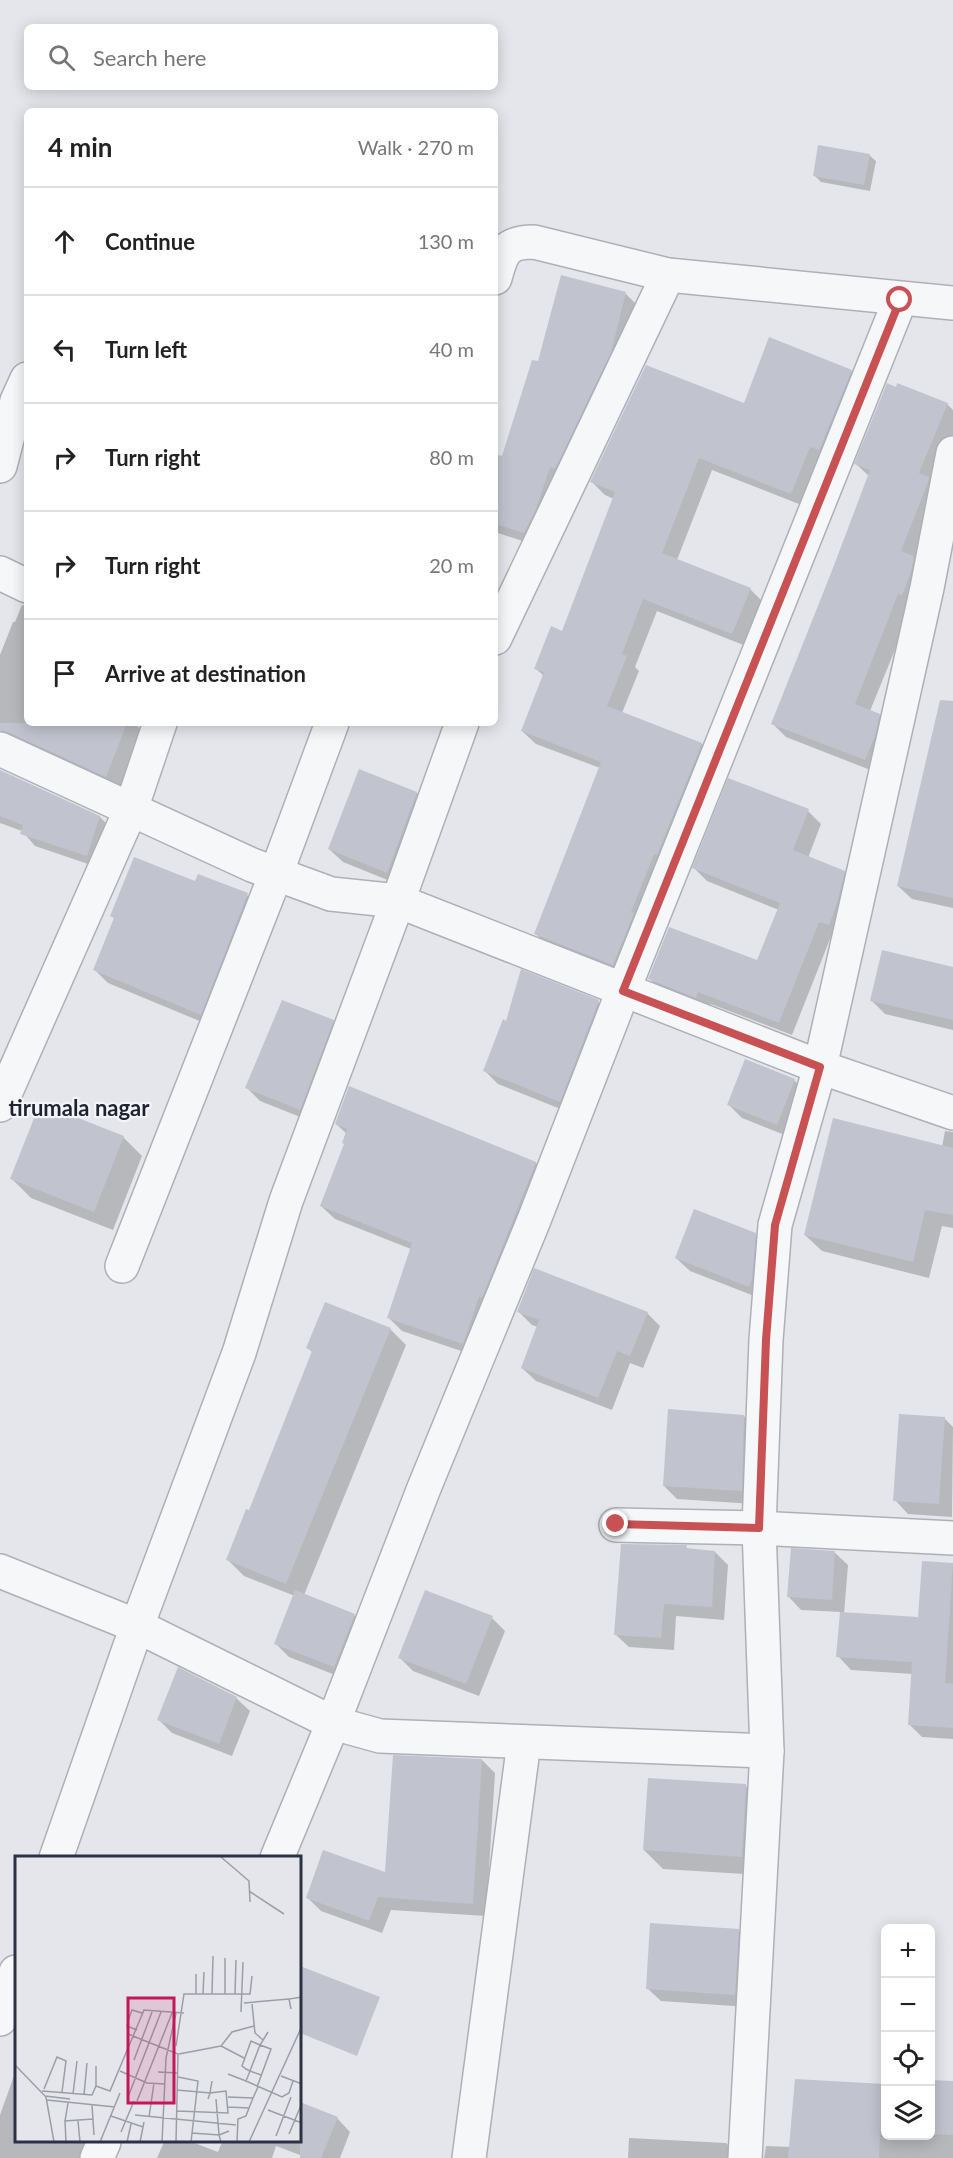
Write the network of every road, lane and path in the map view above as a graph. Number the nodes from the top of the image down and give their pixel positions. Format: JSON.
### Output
{"nodes":[{"id":1,"x":498,"y":266,"type":"edge"},
{"id":2,"x":668,"y":276,"type":"junction"},
{"id":3,"x":900,"y":300,"type":"junction"},
{"id":4,"x":953,"y":303,"type":"edge"},
{"id":5,"x":24,"y":386,"type":"edge"},
{"id":6,"x":953,"y":453,"type":"edge"},
{"id":7,"x":0,"y":466,"type":"edge"},
{"id":8,"x":0,"y":573,"type":"edge"},
{"id":9,"x":24,"y":585,"type":"edge"},
{"id":10,"x":498,"y":632,"type":"edge"},
{"id":11,"x":159,"y":726,"type":"edge"},
{"id":12,"x":331,"y":726,"type":"edge"},
{"id":13,"x":461,"y":726,"type":"edge"},
{"id":14,"x":0,"y":748,"type":"edge"},
{"id":15,"x":130,"y":809,"type":"junction"},
{"id":16,"x":276,"y":874,"type":"junction"},
{"id":17,"x":399,"y":901,"type":"junction"},
{"id":18,"x":623,"y":991,"type":"junction"},
{"id":19,"x":820,"y":1067,"type":"junction"},
{"id":20,"x":0,"y":1105,"type":"edge"},
{"id":21,"x":953,"y":1113,"type":"edge"},
{"id":22,"x":122,"y":1266,"type":"dead end"},
{"id":23,"x":616,"y":1524,"type":"dead end"},
{"id":24,"x":759,"y":1528,"type":"junction"},
{"id":25,"x":953,"y":1538,"type":"edge"},
{"id":26,"x":0,"y":1572,"type":"edge"},
{"id":27,"x":137,"y":1626,"type":"junction"},
{"id":28,"x":333,"y":1723,"type":"junction"},
{"id":29,"x":524,"y":1742,"type":"junction"},
{"id":30,"x":767,"y":1751,"type":"junction"},
{"id":31,"x":57,"y":1856,"type":"edge"},
{"id":32,"x":278,"y":1856,"type":"edge"},
{"id":33,"x":15,"y":1975,"type":"edge"},
{"id":34,"x":0,"y":2019,"type":"edge"},
{"id":35,"x":104,"y":2143,"type":"edge"},
{"id":36,"x":97,"y":2158,"type":"edge"},
{"id":37,"x":469,"y":2158,"type":"edge"},
{"id":38,"x":745,"y":2158,"type":"edge"}],
"edges":[{"from":1,"to":2,"type":"street"},
{"from":2,"to":3,"type":"street"},
{"from":2,"to":10,"type":"street"},
{"from":3,"to":4,"type":"street"},
{"from":3,"to":18,"type":"street"},
{"from":5,"to":7,"type":"street"},
{"from":6,"to":19,"type":"street"},
{"from":8,"to":9,"type":"street"},
{"from":11,"to":15,"type":"street"},
{"from":12,"to":16,"type":"street"},
{"from":13,"to":17,"type":"street"},
{"from":14,"to":15,"type":"street"},
{"from":15,"to":16,"type":"street"},
{"from":15,"to":20,"type":"street"},
{"from":16,"to":17,"type":"street"},
{"from":16,"to":22,"type":"street"},
{"from":17,"to":18,"type":"street"},
{"from":17,"to":27,"type":"street"},
{"from":18,"to":19,"type":"street"},
{"from":18,"to":28,"type":"street"},
{"from":19,"to":21,"type":"street"},
{"from":19,"to":24,"type":"street"},
{"from":23,"to":24,"type":"street"},
{"from":24,"to":25,"type":"street"},
{"from":24,"to":30,"type":"street"},
{"from":26,"to":27,"type":"street"},
{"from":27,"to":28,"type":"street"},
{"from":27,"to":31,"type":"street"},
{"from":28,"to":29,"type":"street"},
{"from":28,"to":32,"type":"street"},
{"from":29,"to":30,"type":"street"},
{"from":29,"to":37,"type":"street"},
{"from":30,"to":38,"type":"street"},
{"from":33,"to":34,"type":"street"},
{"from":35,"to":36,"type":"street"}]}
